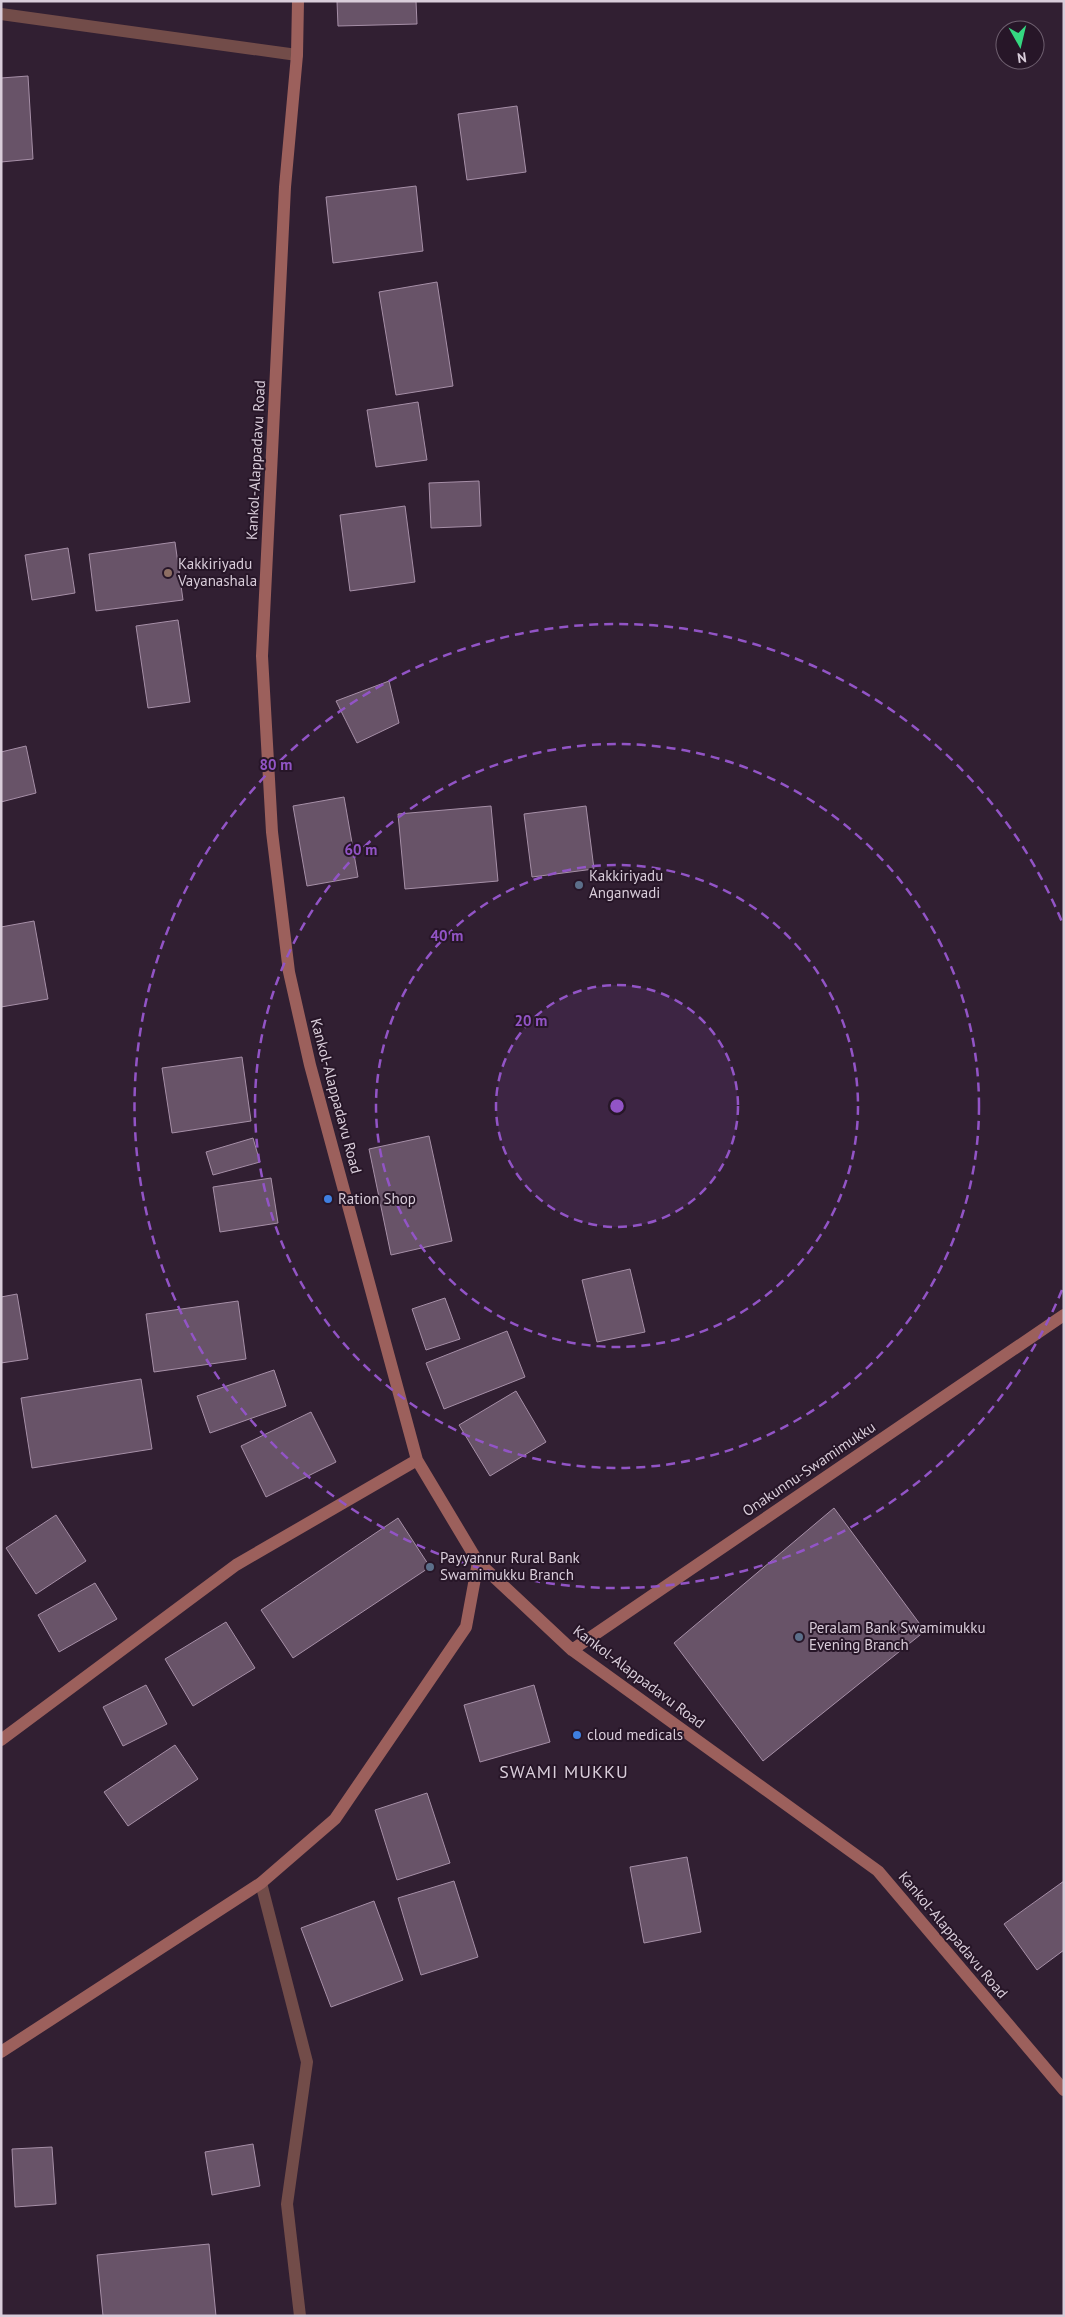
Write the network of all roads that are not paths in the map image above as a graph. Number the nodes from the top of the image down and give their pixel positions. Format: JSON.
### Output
{"nodes":[{"id":1,"x":298,"y":1,"type":"edge"},
{"id":2,"x":1,"y":14,"type":"edge"},
{"id":3,"x":297,"y":55,"type":"junction"},
{"id":4,"x":1064,"y":1315,"type":"edge"},
{"id":5,"x":417,"y":1460,"type":"junction"},
{"id":6,"x":478,"y":1562,"type":"junction"},
{"id":7,"x":572,"y":1650,"type":"junction"},
{"id":8,"x":1,"y":1740,"type":"edge"},
{"id":9,"x":261,"y":1883,"type":"junction"},
{"id":10,"x":1,"y":2052,"type":"edge"},
{"id":11,"x":1064,"y":2090,"type":"edge"},
{"id":12,"x":300,"y":2316,"type":"edge"}],
"edges":[{"from":1,"to":3,"type":"main road","name":"Kankol-Alappadavu Road"},
{"from":2,"to":3,"type":"street"},
{"from":3,"to":5,"type":"main road","name":"Kankol-Alappadavu Road"},
{"from":4,"to":7,"type":"main road","name":"Onakunnu-Swamimukku"},
{"from":5,"to":6,"type":"main road","name":"Kankol-Alappadavu Road"},
{"from":5,"to":8,"type":"main road"},
{"from":6,"to":7,"type":"main road","name":"Kankol-Alappadavu Road"},
{"from":6,"to":9,"type":"main road"},
{"from":7,"to":11,"type":"main road","name":"Kankol-Alappadavu Road"},
{"from":9,"to":10,"type":"main road"},
{"from":9,"to":12,"type":"street"}]}
